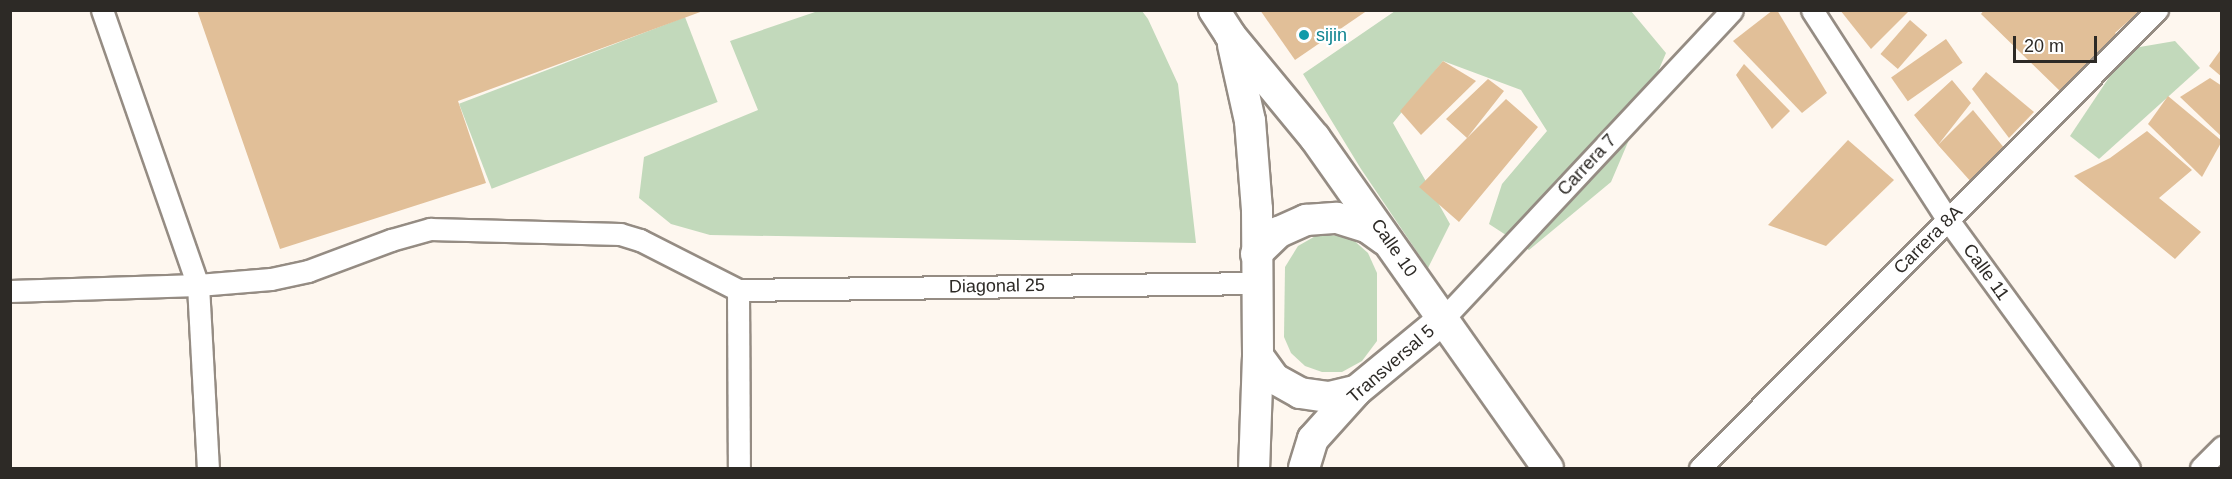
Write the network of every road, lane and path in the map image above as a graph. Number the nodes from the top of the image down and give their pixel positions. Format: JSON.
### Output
{"nodes":[{"id":1,"x":102,"y":10,"type":"edge"},
{"id":2,"x":1214,"y":10,"type":"edge"},
{"id":3,"x":1732,"y":10,"type":"edge"},
{"id":4,"x":1812,"y":10,"type":"edge"},
{"id":5,"x":2157,"y":10,"type":"edge"},
{"id":6,"x":1230,"y":35,"type":"junction"},
{"id":7,"x":1948,"y":220,"type":"junction"},
{"id":8,"x":1393,"y":245,"type":"junction"},
{"id":9,"x":1256,"y":268,"type":"junction"},
{"id":10,"x":198,"y":285,"type":"junction"},
{"id":11,"x":738,"y":290,"type":"junction"},
{"id":12,"x":10,"y":291,"type":"edge"},
{"id":13,"x":1442,"y":320,"type":"junction"},
{"id":14,"x":1258,"y":356,"type":"junction"},
{"id":15,"x":1356,"y":390,"type":"junction"},
{"id":16,"x":2222,"y":447,"type":"edge"},
{"id":17,"x":208,"y":468,"type":"edge"},
{"id":18,"x":739,"y":468,"type":"edge"},
{"id":19,"x":1254,"y":468,"type":"edge"},
{"id":20,"x":1304,"y":468,"type":"edge"},
{"id":21,"x":1548,"y":468,"type":"edge"},
{"id":22,"x":1700,"y":468,"type":"edge"},
{"id":23,"x":2129,"y":468,"type":"edge"},
{"id":24,"x":2201,"y":468,"type":"edge"}],
"edges":[{"from":1,"to":10,"type":"street"},
{"from":2,"to":6,"type":"street","name":"Calle 10"},
{"from":3,"to":13,"type":"street","name":"Carrera 7"},
{"from":4,"to":7,"type":"street","name":"Calle 11"},
{"from":5,"to":7,"type":"street","name":"Carrera 8A"},
{"from":6,"to":8,"type":"street","name":"Calle 10"},
{"from":6,"to":9,"type":"street","name":"Calle 10"},
{"from":7,"to":22,"type":"street","name":"Carrera 8A"},
{"from":7,"to":23,"type":"street","name":"Calle 11"},
{"from":8,"to":9,"type":"street"},
{"from":8,"to":13,"type":"street","name":"Calle 10"},
{"from":9,"to":11,"type":"street","name":"Diagonal 25"},
{"from":9,"to":14,"type":"street","name":"Calle 10"},
{"from":10,"to":11,"type":"street"},
{"from":10,"to":12,"type":"street"},
{"from":10,"to":17,"type":"street"},
{"from":11,"to":18,"type":"street"},
{"from":13,"to":15,"type":"street","name":"Transversal 5"},
{"from":13,"to":21,"type":"street","name":"Calle 10"},
{"from":14,"to":15,"type":"street"},
{"from":14,"to":19,"type":"street"},
{"from":15,"to":20,"type":"street","name":"Transversal 5"},
{"from":16,"to":24,"type":"street"}]}
